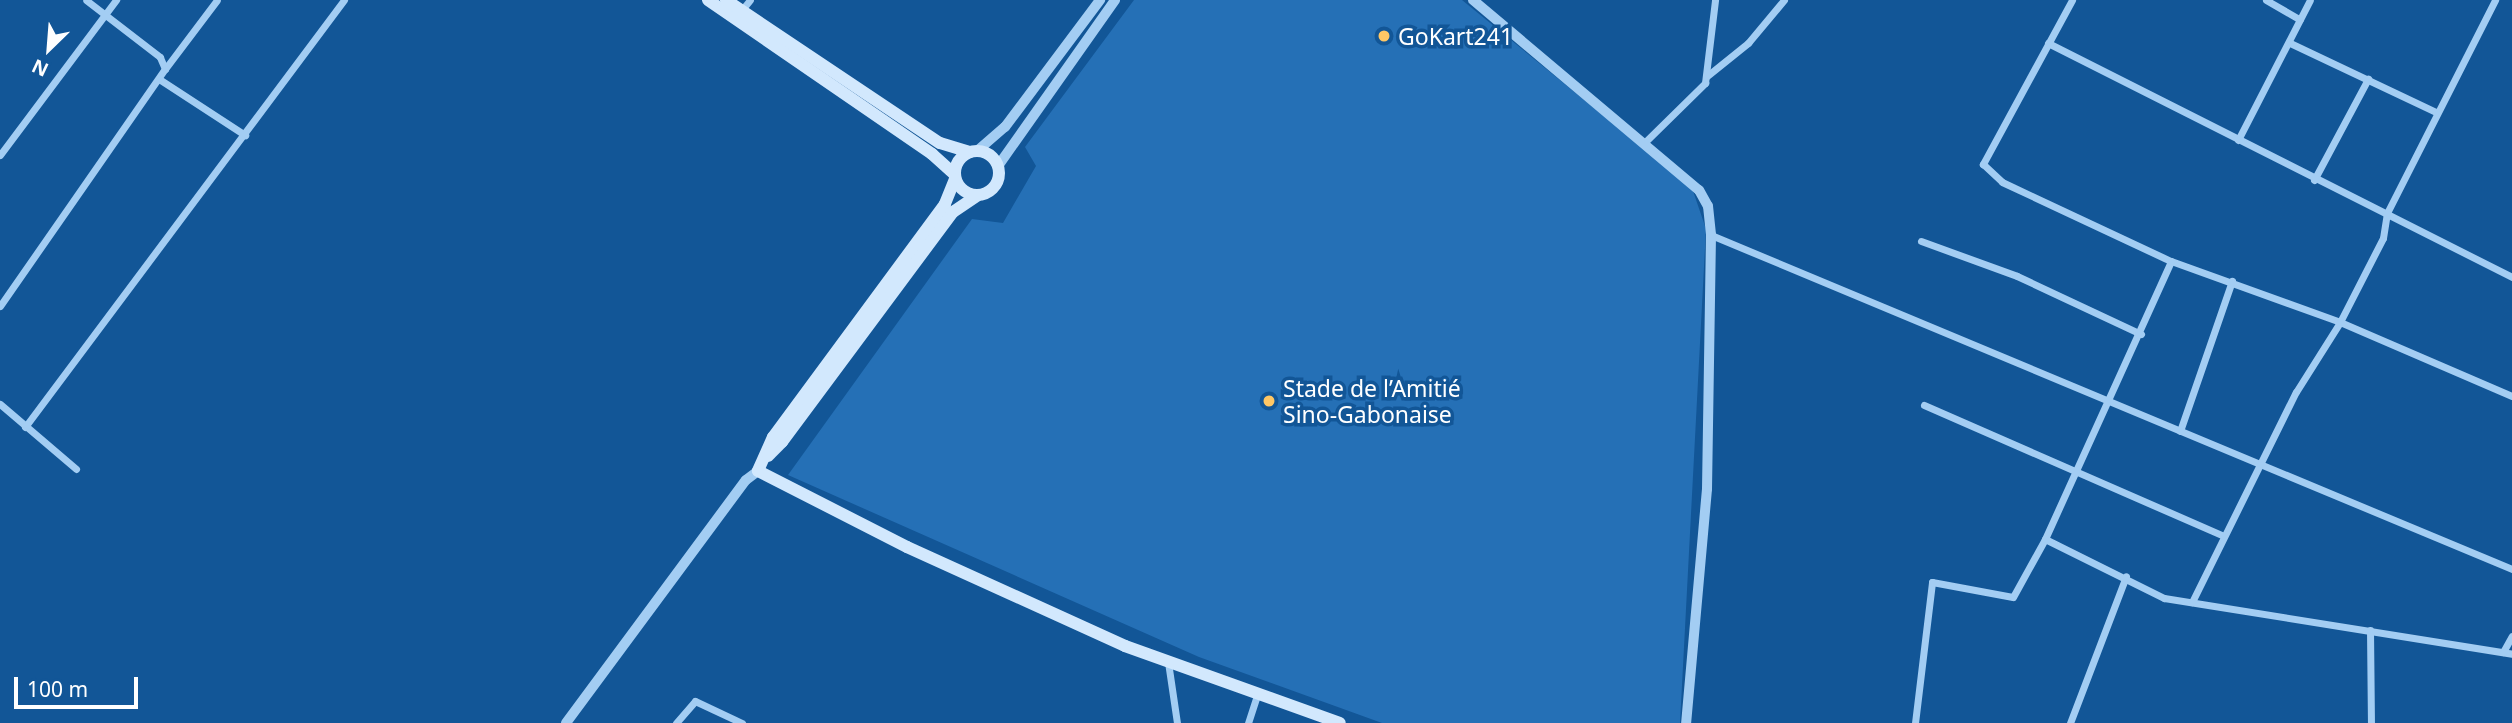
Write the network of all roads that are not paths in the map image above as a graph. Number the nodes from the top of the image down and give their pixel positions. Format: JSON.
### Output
{"nodes":[{"id":1,"x":86,"y":0,"type":"edge"},
{"id":2,"x":116,"y":0,"type":"edge"},
{"id":3,"x":216,"y":0,"type":"edge"},
{"id":4,"x":344,"y":0,"type":"edge"},
{"id":5,"x":708,"y":0,"type":"edge"},
{"id":6,"x":726,"y":0,"type":"edge"},
{"id":7,"x":750,"y":0,"type":"edge"},
{"id":8,"x":1100,"y":0,"type":"edge"},
{"id":9,"x":1115,"y":0,"type":"edge"},
{"id":10,"x":1473,"y":0,"type":"edge"},
{"id":11,"x":1715,"y":0,"type":"edge"},
{"id":12,"x":1784,"y":0,"type":"edge"},
{"id":13,"x":2072,"y":0,"type":"edge"},
{"id":14,"x":2266,"y":0,"type":"edge"},
{"id":15,"x":2311,"y":0,"type":"edge"},
{"id":16,"x":2496,"y":0,"type":"edge"},
{"id":17,"x":741,"y":12,"type":"junction"},
{"id":18,"x":105,"y":16,"type":"junction"},
{"id":19,"x":2300,"y":20,"type":"junction"},
{"id":20,"x":2048,"y":43,"type":"junction"},
{"id":21,"x":2290,"y":43,"type":"junction"},
{"id":22,"x":165,"y":69,"type":"junction"},
{"id":23,"x":1706,"y":76,"type":"junction"},
{"id":24,"x":159,"y":79,"type":"junction"},
{"id":25,"x":2368,"y":79,"type":"junction"},
{"id":26,"x":2436,"y":112,"type":"junction"},
{"id":27,"x":245,"y":135,"type":"junction"},
{"id":28,"x":2238,"y":140,"type":"junction"},
{"id":29,"x":1644,"y":143,"type":"junction"},
{"id":30,"x":974,"y":151,"type":"junction"},
{"id":31,"x":0,"y":155,"type":"edge"},
{"id":32,"x":998,"y":166,"type":"junction"},
{"id":33,"x":955,"y":177,"type":"junction"},
{"id":34,"x":2314,"y":180,"type":"junction"},
{"id":35,"x":977,"y":196,"type":"junction"},
{"id":36,"x":2387,"y":213,"type":"junction"},
{"id":37,"x":1711,"y":235,"type":"junction"},
{"id":38,"x":1921,"y":241,"type":"dead end"},
{"id":39,"x":2171,"y":261,"type":"junction"},
{"id":40,"x":2512,"y":277,"type":"edge"},
{"id":41,"x":2232,"y":281,"type":"junction"},
{"id":42,"x":0,"y":306,"type":"edge"},
{"id":43,"x":2340,"y":322,"type":"junction"},
{"id":44,"x":2141,"y":334,"type":"junction"},
{"id":45,"x":2512,"y":396,"type":"edge"},
{"id":46,"x":2108,"y":401,"type":"junction"},
{"id":47,"x":0,"y":404,"type":"edge"},
{"id":48,"x":1924,"y":404,"type":"dead end"},
{"id":49,"x":25,"y":427,"type":"junction"},
{"id":50,"x":2180,"y":431,"type":"junction"},
{"id":51,"x":765,"y":458,"type":"junction"},
{"id":52,"x":2259,"y":466,"type":"junction"},
{"id":53,"x":2076,"y":468,"type":"junction"},
{"id":54,"x":76,"y":469,"type":"dead end"},
{"id":55,"x":758,"y":471,"type":"junction"},
{"id":56,"x":2224,"y":536,"type":"junction"},
{"id":57,"x":2045,"y":539,"type":"junction"},
{"id":58,"x":2512,"y":569,"type":"edge"},
{"id":59,"x":2126,"y":576,"type":"junction"},
{"id":60,"x":2192,"y":602,"type":"junction"},
{"id":61,"x":2370,"y":630,"type":"junction"},
{"id":62,"x":2512,"y":636,"type":"edge"},
{"id":63,"x":2503,"y":652,"type":"junction"},
{"id":64,"x":2512,"y":654,"type":"edge"},
{"id":65,"x":1168,"y":662,"type":"junction"},
{"id":66,"x":1257,"y":695,"type":"junction"},
{"id":67,"x":566,"y":723,"type":"edge"},
{"id":68,"x":676,"y":723,"type":"edge"},
{"id":69,"x":742,"y":723,"type":"edge"},
{"id":70,"x":1177,"y":723,"type":"edge"},
{"id":71,"x":1248,"y":723,"type":"edge"},
{"id":72,"x":1340,"y":723,"type":"edge"},
{"id":73,"x":1686,"y":723,"type":"edge"},
{"id":74,"x":1915,"y":723,"type":"edge"},
{"id":75,"x":2070,"y":723,"type":"edge"},
{"id":76,"x":2371,"y":723,"type":"edge"}],
"edges":[{"from":1,"to":18,"type":"street"},
{"from":2,"to":18,"type":"street"},
{"from":3,"to":22,"type":"street"},
{"from":4,"to":27,"type":"street"},
{"from":5,"to":33,"type":"main road"},
{"from":6,"to":17,"type":"main road"},
{"from":7,"to":17,"type":"street"},
{"from":8,"to":30,"type":"street"},
{"from":9,"to":32,"type":"street"},
{"from":10,"to":29,"type":"street"},
{"from":11,"to":23,"type":"street"},
{"from":12,"to":23,"type":"street"},
{"from":13,"to":20,"type":"street"},
{"from":14,"to":19,"type":"street"},
{"from":15,"to":19,"type":"street"},
{"from":16,"to":26,"type":"street"},
{"from":17,"to":30,"type":"main road"},
{"from":18,"to":22,"type":"street"},
{"from":18,"to":31,"type":"street"},
{"from":19,"to":21,"type":"street"},
{"from":20,"to":28,"type":"street"},
{"from":20,"to":39,"type":"street"},
{"from":21,"to":25,"type":"street"},
{"from":21,"to":28,"type":"street"},
{"from":22,"to":24,"type":"street"},
{"from":23,"to":29,"type":"street"},
{"from":24,"to":27,"type":"street"},
{"from":24,"to":42,"type":"street"},
{"from":25,"to":26,"type":"street"},
{"from":25,"to":34,"type":"street"},
{"from":26,"to":36,"type":"street"},
{"from":27,"to":49,"type":"street"},
{"from":28,"to":34,"type":"street"},
{"from":29,"to":37,"type":"street"},
{"from":30,"to":32,"type":"main road"},
{"from":30,"to":33,"type":"main road"},
{"from":32,"to":35,"type":"main road"},
{"from":33,"to":35,"type":"main road"},
{"from":33,"to":51,"type":"main road"},
{"from":34,"to":36,"type":"street"},
{"from":35,"to":51,"type":"main road"},
{"from":36,"to":40,"type":"street"},
{"from":36,"to":43,"type":"street"},
{"from":37,"to":46,"type":"street"},
{"from":37,"to":73,"type":"street"},
{"from":38,"to":44,"type":"street"},
{"from":39,"to":41,"type":"street"},
{"from":39,"to":44,"type":"street"},
{"from":41,"to":43,"type":"street"},
{"from":41,"to":50,"type":"street"},
{"from":43,"to":45,"type":"street"},
{"from":43,"to":52,"type":"street"},
{"from":44,"to":46,"type":"street"},
{"from":46,"to":50,"type":"street"},
{"from":46,"to":53,"type":"street"},
{"from":47,"to":49,"type":"street"},
{"from":48,"to":53,"type":"street"},
{"from":49,"to":54,"type":"street"},
{"from":50,"to":52,"type":"street"},
{"from":51,"to":55,"type":"main road"},
{"from":52,"to":56,"type":"street"},
{"from":52,"to":58,"type":"street"},
{"from":53,"to":56,"type":"street"},
{"from":53,"to":57,"type":"street"},
{"from":55,"to":65,"type":"main road"},
{"from":55,"to":67,"type":"street"},
{"from":56,"to":60,"type":"street"},
{"from":57,"to":59,"type":"street"},
{"from":57,"to":74,"type":"street"},
{"from":59,"to":60,"type":"street"},
{"from":59,"to":75,"type":"street"},
{"from":60,"to":61,"type":"street"},
{"from":61,"to":63,"type":"street"},
{"from":61,"to":76,"type":"street"},
{"from":62,"to":63,"type":"street"},
{"from":63,"to":64,"type":"street"},
{"from":65,"to":66,"type":"main road"},
{"from":65,"to":70,"type":"street"},
{"from":66,"to":71,"type":"street"},
{"from":66,"to":72,"type":"main road"},
{"from":68,"to":69,"type":"street"}]}
